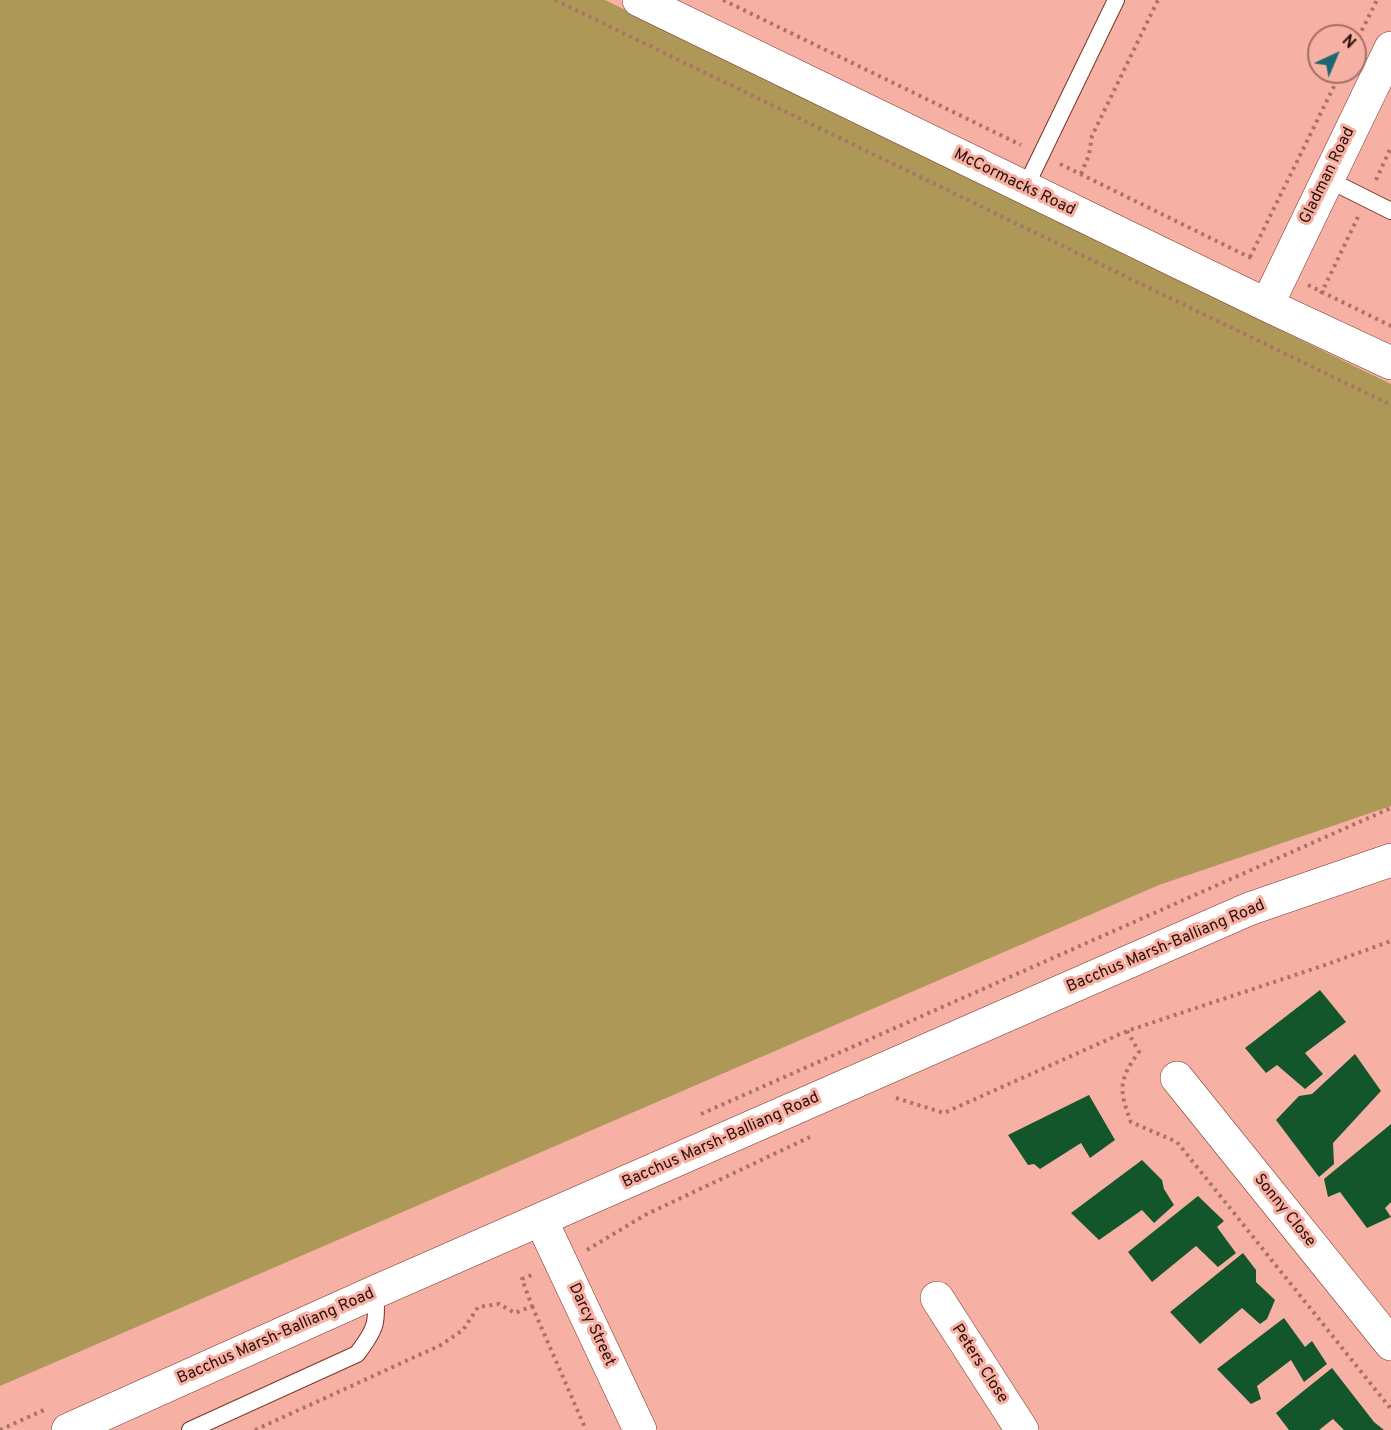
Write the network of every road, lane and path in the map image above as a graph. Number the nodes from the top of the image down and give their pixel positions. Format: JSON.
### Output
{"nodes":[{"id":1,"x":555,"y":0,"type":"edge"},
{"id":2,"x":1116,"y":0,"type":"edge"},
{"id":3,"x":1158,"y":0,"type":"edge"},
{"id":4,"x":1377,"y":0,"type":"edge"},
{"id":5,"x":646,"y":2,"type":"edge"},
{"id":6,"x":1365,"y":24,"type":"edge"},
{"id":7,"x":1391,"y":48,"type":"edge"},
{"id":8,"x":1335,"y":84,"type":"edge"},
{"id":9,"x":1391,"y":147,"type":"edge"},
{"id":10,"x":1081,"y":174,"type":"dead end"},
{"id":11,"x":1327,"y":179,"type":"junction"},
{"id":12,"x":1025,"y":188,"type":"junction"},
{"id":13,"x":1367,"y":199,"type":"junction"},
{"id":14,"x":1391,"y":211,"type":"edge"},
{"id":15,"x":1250,"y":257,"type":"dead end"},
{"id":16,"x":1267,"y":305,"type":"junction"},
{"id":17,"x":1306,"y":324,"type":"junction"},
{"id":18,"x":1290,"y":356,"type":"junction"},
{"id":19,"x":1391,"y":363,"type":"edge"},
{"id":20,"x":1391,"y":405,"type":"edge"},
{"id":21,"x":1387,"y":863,"type":"edge"},
{"id":22,"x":1391,"y":940,"type":"edge"},
{"id":23,"x":1127,"y":1030,"type":"junction"},
{"id":24,"x":1177,"y":1077,"type":"dead end"},
{"id":25,"x":898,"y":1098,"type":"dead end"},
{"id":26,"x":541,"y":1220,"type":"junction"},
{"id":27,"x":375,"y":1292,"type":"junction"},
{"id":28,"x":937,"y":1298,"type":"dead end"},
{"id":29,"x":532,"y":1306,"type":"dead end"},
{"id":30,"x":1391,"y":1344,"type":"edge"},
{"id":31,"x":1391,"y":1409,"type":"edge"},
{"id":32,"x":68,"y":1430,"type":"edge"},
{"id":33,"x":190,"y":1430,"type":"edge"},
{"id":34,"x":586,"y":1430,"type":"edge"},
{"id":35,"x":640,"y":1430,"type":"edge"},
{"id":36,"x":1022,"y":1430,"type":"edge"}],
"edges":[{"from":1,"to":18,"type":"path"},
{"from":2,"to":12,"type":"lane"},
{"from":3,"to":10,"type":"path"},
{"from":4,"to":6,"type":"path"},
{"from":5,"to":12,"type":"street","name":"McCormacks Road"},
{"from":7,"to":11,"type":"street","name":"Gladman Road"},
{"from":8,"to":15,"type":"path"},
{"from":9,"to":13,"type":"path"},
{"from":11,"to":13,"type":"lane"},
{"from":11,"to":16,"type":"street","name":"Gladman Road"},
{"from":12,"to":16,"type":"street","name":"McCormacks Road"},
{"from":13,"to":14,"type":"lane"},
{"from":13,"to":17,"type":"path"},
{"from":16,"to":17,"type":"street","name":"McCormacks Road"},
{"from":17,"to":18,"type":"path"},
{"from":17,"to":19,"type":"street","name":"McCormacks Road"},
{"from":18,"to":20,"type":"path"},
{"from":21,"to":26,"type":"street","name":"Bacchus Marsh-Balliang Road"},
{"from":22,"to":23,"type":"path"},
{"from":23,"to":25,"type":"path"},
{"from":23,"to":31,"type":"path"},
{"from":24,"to":30,"type":"street","name":"Sonny Close"},
{"from":26,"to":27,"type":"street","name":"Bacchus Marsh-Balliang Road"},
{"from":26,"to":35,"type":"street","name":"Darcy Street"},
{"from":27,"to":32,"type":"street","name":"Bacchus Marsh-Balliang Road"},
{"from":27,"to":33,"type":"lane"},
{"from":28,"to":36,"type":"street","name":"Peters Close"},
{"from":29,"to":34,"type":"path"}]}
